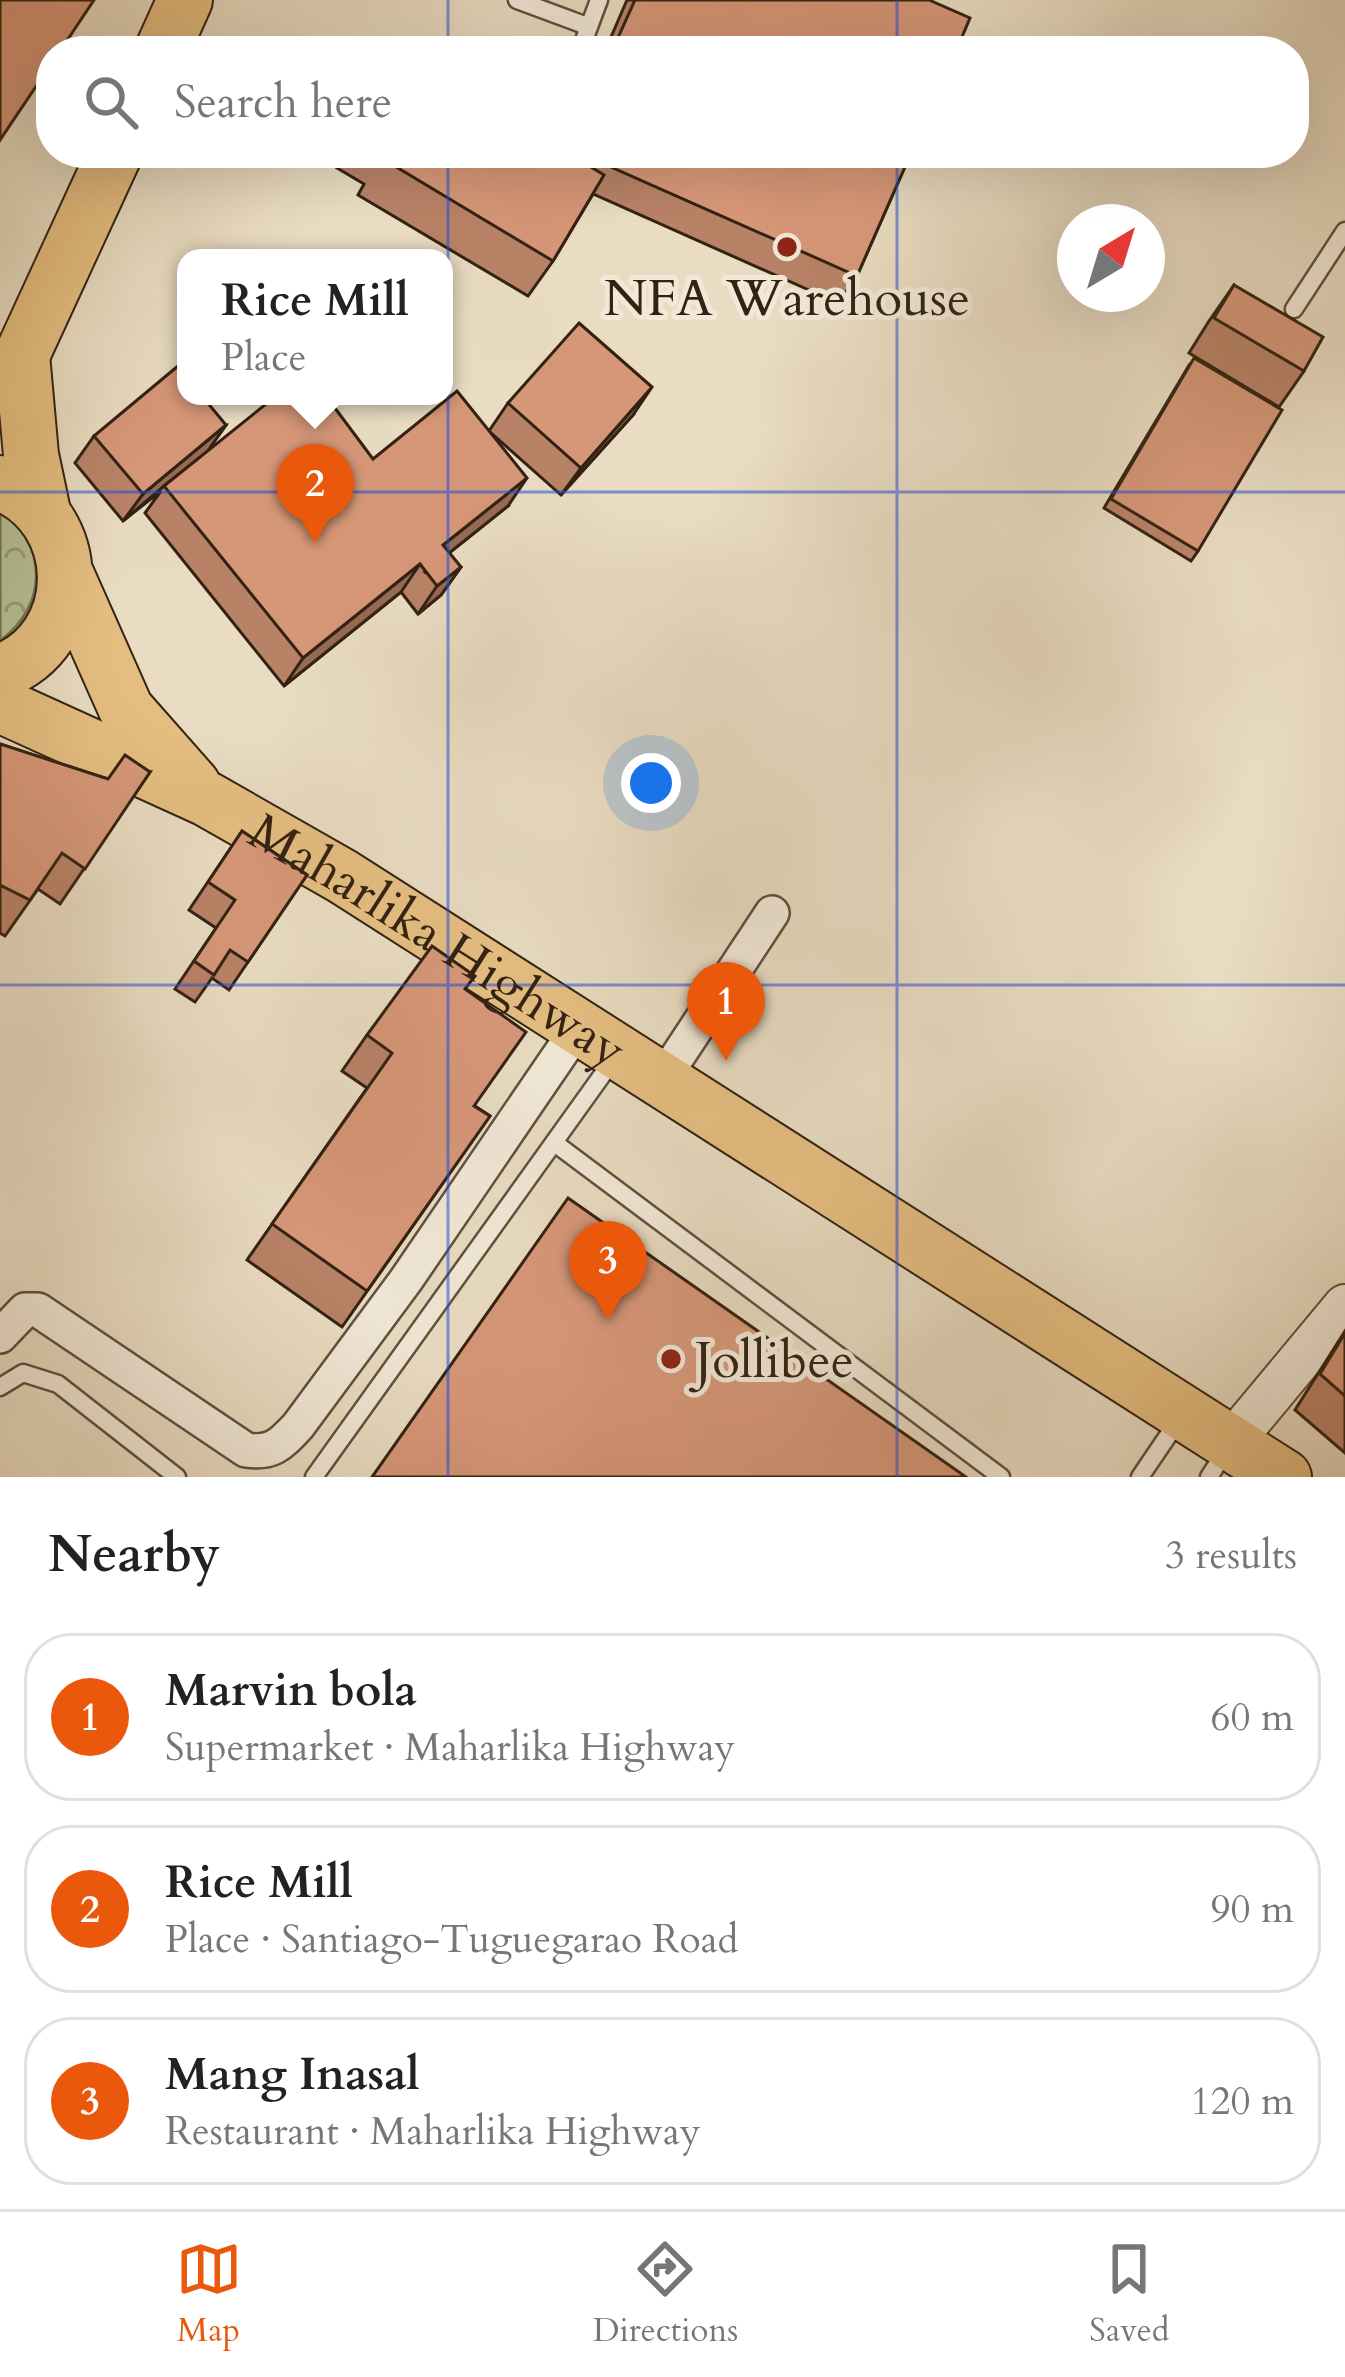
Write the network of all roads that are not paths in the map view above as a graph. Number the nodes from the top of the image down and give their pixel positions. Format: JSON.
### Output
{"nodes":[{"id":1,"x":185,"y":0,"type":"edge"},
{"id":2,"x":517,"y":0,"type":"edge"},
{"id":3,"x":599,"y":0,"type":"edge"},
{"id":4,"x":587,"y":26,"type":"junction"},
{"id":5,"x":169,"y":36,"type":"edge"},
{"id":6,"x":584,"y":36,"type":"edge"},
{"id":7,"x":109,"y":168,"type":"edge"},
{"id":8,"x":1345,"y":231,"type":"edge"},
{"id":9,"x":1294,"y":309,"type":"dead end"},
{"id":10,"x":11,"y":369,"type":"edge"},
{"id":11,"x":22,"y":498,"type":"edge"},
{"id":12,"x":68,"y":576,"type":"junction"},
{"id":13,"x":0,"y":672,"type":"edge"},
{"id":14,"x":0,"y":705,"type":"edge"},
{"id":15,"x":207,"y":800,"type":"junction"},
{"id":16,"x":772,"y":913,"type":"dead end"},
{"id":17,"x":619,"y":1054,"type":"junction"},
{"id":18,"x":556,"y":1144,"type":"junction"},
{"id":19,"x":1345,"y":1306,"type":"edge"},
{"id":20,"x":0,"y":1336,"type":"edge"},
{"id":21,"x":0,"y":1387,"type":"edge"},
{"id":22,"x":1185,"y":1412,"type":"junction"},
{"id":23,"x":1220,"y":1460,"type":"edge"},
{"id":24,"x":177,"y":1477,"type":"edge"},
{"id":25,"x":314,"y":1477,"type":"edge"},
{"id":26,"x":1001,"y":1477,"type":"edge"},
{"id":27,"x":1140,"y":1477,"type":"edge"},
{"id":28,"x":1284,"y":1477,"type":"edge"}],
"edges":[{"from":1,"to":5,"type":"main road"},
{"from":2,"to":4,"type":"lane"},
{"from":3,"to":4,"type":"lane"},
{"from":4,"to":6,"type":"lane"},
{"from":7,"to":10,"type":"main road"},
{"from":8,"to":9,"type":"lane"},
{"from":10,"to":11,"type":"main road"},
{"from":11,"to":12,"type":"main road"},
{"from":12,"to":13,"type":"main road"},
{"from":12,"to":15,"type":"main road"},
{"from":14,"to":15,"type":"main road","name":"Maharlika Highway"},
{"from":15,"to":17,"type":"main road","name":"Maharlika Highway"},
{"from":16,"to":17,"type":"street"},
{"from":17,"to":18,"type":"lane"},
{"from":17,"to":20,"type":"street"},
{"from":17,"to":22,"type":"main road","name":"Maharlika Highway"},
{"from":18,"to":25,"type":"lane"},
{"from":18,"to":26,"type":"lane"},
{"from":19,"to":23,"type":"street"},
{"from":21,"to":24,"type":"lane"},
{"from":22,"to":23,"type":"main road","name":"Maharlika Highway"},
{"from":22,"to":27,"type":"lane"},
{"from":23,"to":28,"type":"main road","name":"Maharlika Highway"}]}
